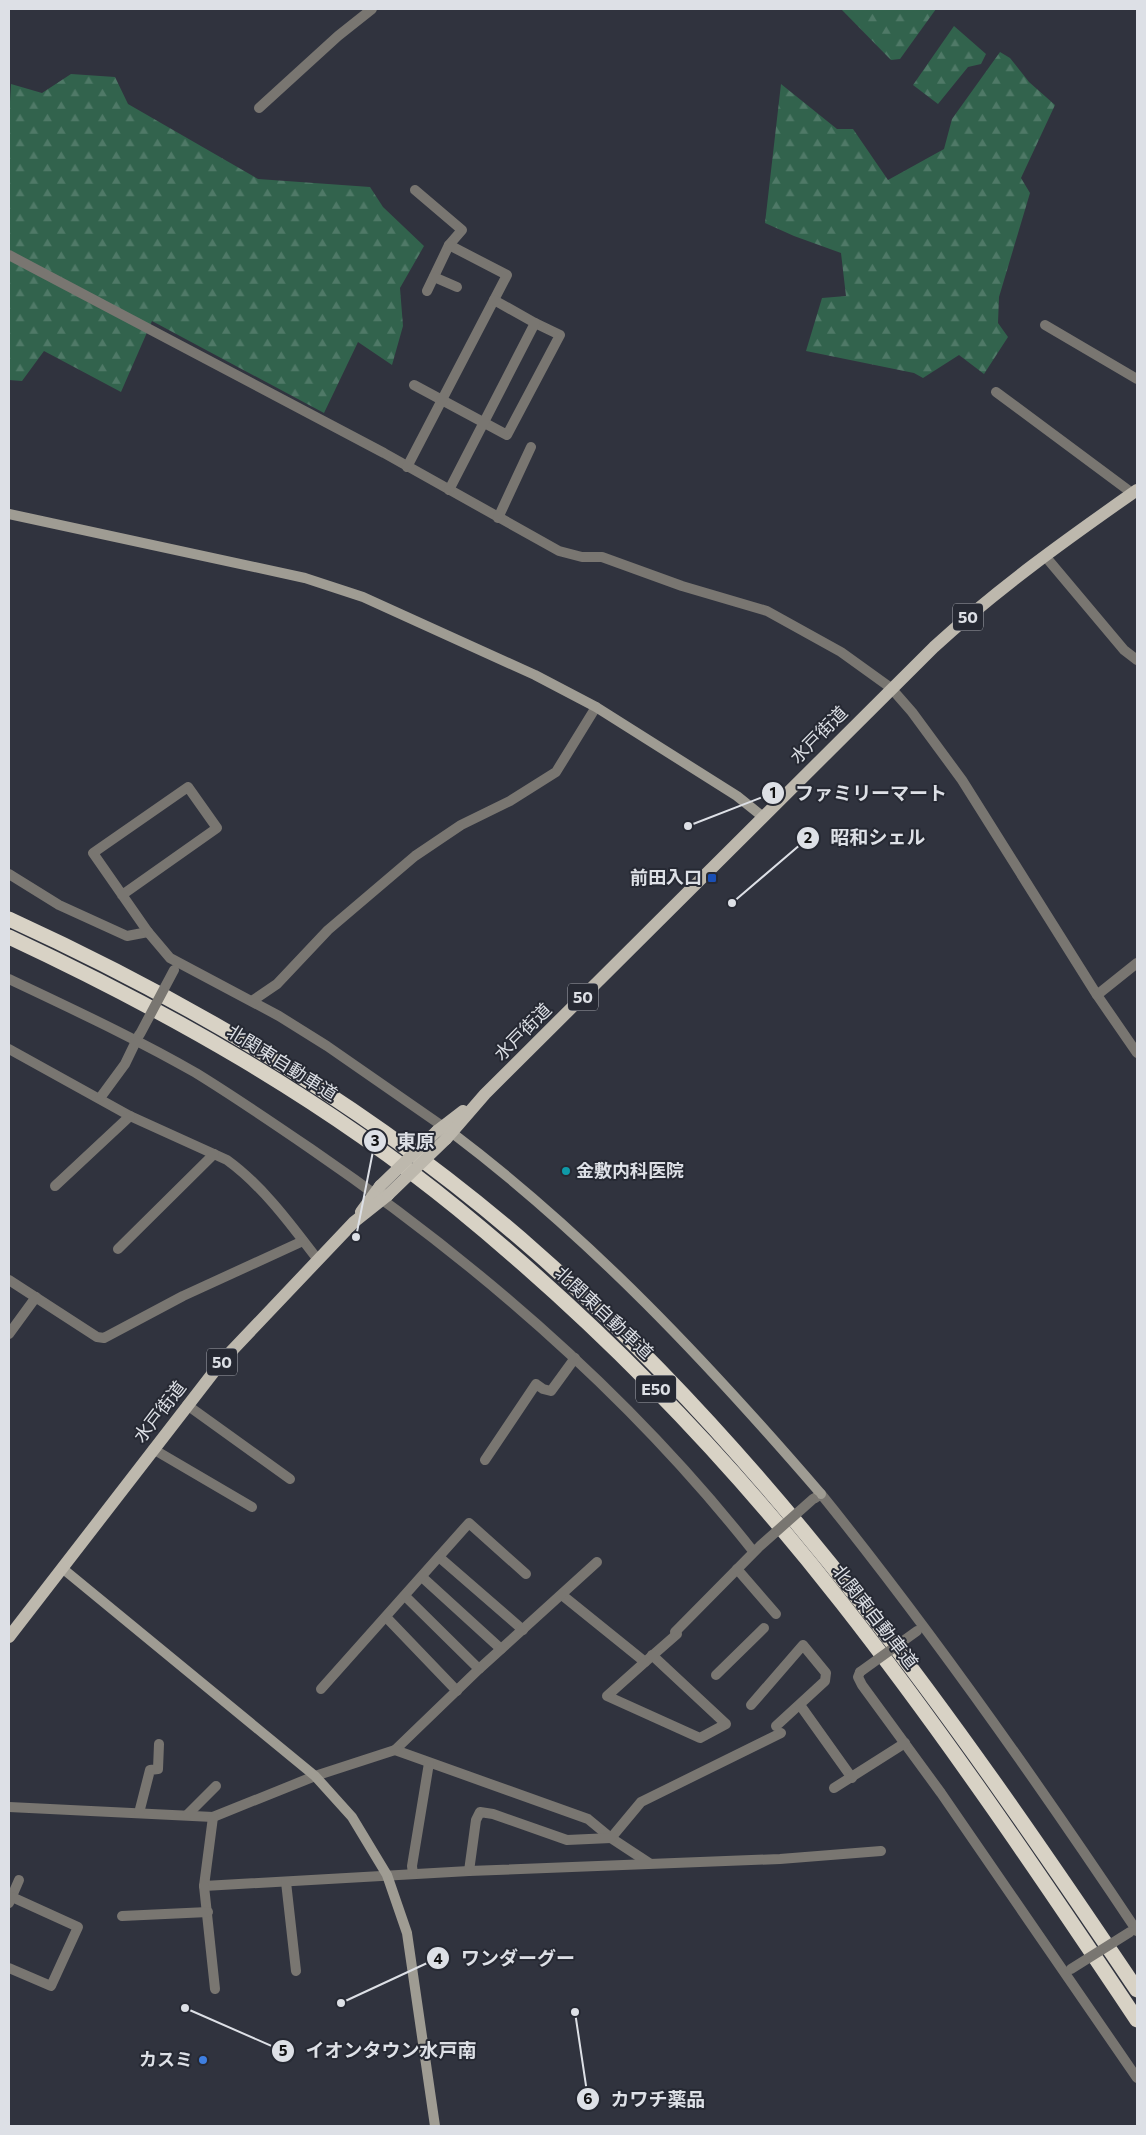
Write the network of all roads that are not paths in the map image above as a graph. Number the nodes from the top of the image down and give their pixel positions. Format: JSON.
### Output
{"nodes":[{"id":1,"x":372,"y":9,"type":"edge"},
{"id":2,"x":259,"y":108,"type":"dead end"},
{"id":3,"x":414,"y":190,"type":"dead end"},
{"id":4,"x":450,"y":245,"type":"junction"},
{"id":5,"x":9,"y":255,"type":"edge"},
{"id":6,"x":434,"y":277,"type":"junction"},
{"id":7,"x":457,"y":287,"type":"dead end"},
{"id":8,"x":427,"y":291,"type":"dead end"},
{"id":9,"x":494,"y":300,"type":"junction"},
{"id":10,"x":535,"y":323,"type":"junction"},
{"id":11,"x":1045,"y":325,"type":"dead end"},
{"id":12,"x":1137,"y":379,"type":"edge"},
{"id":13,"x":414,"y":385,"type":"dead end"},
{"id":14,"x":996,"y":392,"type":"dead end"},
{"id":15,"x":441,"y":400,"type":"junction"},
{"id":16,"x":484,"y":422,"type":"junction"},
{"id":17,"x":531,"y":446,"type":"dead end"},
{"id":18,"x":407,"y":466,"type":"junction"},
{"id":19,"x":449,"y":490,"type":"junction"},
{"id":20,"x":1135,"y":492,"type":"edge"},
{"id":21,"x":9,"y":514,"type":"edge"},
{"id":22,"x":498,"y":518,"type":"junction"},
{"id":23,"x":1045,"y":556,"type":"junction"},
{"id":24,"x":1137,"y":660,"type":"edge"},
{"id":25,"x":891,"y":688,"type":"junction"},
{"id":26,"x":596,"y":707,"type":"junction"},
{"id":27,"x":762,"y":816,"type":"junction"},
{"id":28,"x":9,"y":874,"type":"edge"},
{"id":29,"x":122,"y":895,"type":"junction"},
{"id":30,"x":9,"y":919,"type":"edge"},
{"id":31,"x":148,"y":932,"type":"junction"},
{"id":32,"x":9,"y":937,"type":"edge"},
{"id":33,"x":1137,"y":963,"type":"edge"},
{"id":34,"x":176,"y":966,"type":"junction"},
{"id":35,"x":9,"y":979,"type":"edge"},
{"id":36,"x":1097,"y":995,"type":"junction"},
{"id":37,"x":252,"y":1001,"type":"junction"},
{"id":38,"x":138,"y":1037,"type":"junction"},
{"id":39,"x":9,"y":1049,"type":"edge"},
{"id":40,"x":1137,"y":1053,"type":"edge"},
{"id":41,"x":100,"y":1098,"type":"junction"},
{"id":42,"x":130,"y":1116,"type":"junction"},
{"id":43,"x":444,"y":1132,"type":"junction"},
{"id":44,"x":214,"y":1154,"type":"junction"},
{"id":45,"x":55,"y":1186,"type":"dead end"},
{"id":46,"x":381,"y":1193,"type":"junction"},
{"id":47,"x":303,"y":1241,"type":"junction"},
{"id":48,"x":118,"y":1249,"type":"dead end"},
{"id":49,"x":318,"y":1260,"type":"junction"},
{"id":50,"x":9,"y":1280,"type":"edge"},
{"id":51,"x":36,"y":1297,"type":"junction"},
{"id":52,"x":9,"y":1334,"type":"edge"},
{"id":53,"x":575,"y":1358,"type":"junction"},
{"id":54,"x":187,"y":1405,"type":"junction"},
{"id":55,"x":153,"y":1449,"type":"junction"},
{"id":56,"x":485,"y":1460,"type":"dead end"},
{"id":57,"x":290,"y":1479,"type":"dead end"},
{"id":58,"x":817,"y":1497,"type":"junction"},
{"id":59,"x":252,"y":1507,"type":"dead end"},
{"id":60,"x":757,"y":1549,"type":"junction"},
{"id":61,"x":439,"y":1558,"type":"junction"},
{"id":62,"x":597,"y":1562,"type":"dead end"},
{"id":63,"x":62,"y":1568,"type":"junction"},
{"id":64,"x":737,"y":1569,"type":"junction"},
{"id":65,"x":526,"y":1574,"type":"dead end"},
{"id":66,"x":422,"y":1577,"type":"junction"},
{"id":67,"x":562,"y":1595,"type":"junction"},
{"id":68,"x":406,"y":1596,"type":"junction"},
{"id":69,"x":776,"y":1614,"type":"dead end"},
{"id":70,"x":386,"y":1617,"type":"junction"},
{"id":71,"x":764,"y":1628,"type":"dead end"},
{"id":72,"x":921,"y":1629,"type":"junction"},
{"id":73,"x":523,"y":1630,"type":"junction"},
{"id":74,"x":9,"y":1637,"type":"edge"},
{"id":75,"x":501,"y":1650,"type":"junction"},
{"id":76,"x":648,"y":1658,"type":"junction"},
{"id":77,"x":479,"y":1669,"type":"junction"},
{"id":78,"x":716,"y":1675,"type":"dead end"},
{"id":79,"x":321,"y":1689,"type":"dead end"},
{"id":80,"x":457,"y":1691,"type":"junction"},
{"id":81,"x":751,"y":1704,"type":"dead end"},
{"id":82,"x":800,"y":1704,"type":"junction"},
{"id":83,"x":905,"y":1743,"type":"junction"},
{"id":84,"x":159,"y":1744,"type":"dead end"},
{"id":85,"x":394,"y":1750,"type":"junction"},
{"id":86,"x":429,"y":1763,"type":"junction"},
{"id":87,"x":316,"y":1776,"type":"junction"},
{"id":88,"x":852,"y":1778,"type":"junction"},
{"id":89,"x":216,"y":1786,"type":"dead end"},
{"id":90,"x":834,"y":1788,"type":"dead end"},
{"id":91,"x":9,"y":1807,"type":"edge"},
{"id":92,"x":139,"y":1813,"type":"junction"},
{"id":93,"x":186,"y":1815,"type":"junction"},
{"id":94,"x":213,"y":1817,"type":"junction"},
{"id":95,"x":611,"y":1838,"type":"junction"},
{"id":96,"x":881,"y":1851,"type":"dead end"},
{"id":97,"x":649,"y":1863,"type":"junction"},
{"id":98,"x":469,"y":1871,"type":"junction"},
{"id":99,"x":413,"y":1874,"type":"junction"},
{"id":100,"x":387,"y":1875,"type":"junction"},
{"id":101,"x":19,"y":1880,"type":"dead end"},
{"id":102,"x":286,"y":1882,"type":"junction"},
{"id":103,"x":204,"y":1886,"type":"junction"},
{"id":104,"x":10,"y":1900,"type":"edge"},
{"id":105,"x":208,"y":1912,"type":"junction"},
{"id":106,"x":122,"y":1916,"type":"dead end"},
{"id":107,"x":1134,"y":1930,"type":"edge"},
{"id":108,"x":9,"y":1968,"type":"edge"},
{"id":109,"x":296,"y":1971,"type":"dead end"},
{"id":110,"x":1069,"y":1971,"type":"junction"},
{"id":111,"x":215,"y":1989,"type":"dead end"},
{"id":112,"x":1137,"y":1990,"type":"edge"},
{"id":113,"x":1137,"y":2020,"type":"edge"},
{"id":114,"x":1137,"y":2078,"type":"edge"},
{"id":115,"x":435,"y":2126,"type":"edge"}],
"edges":[{"from":1,"to":2,"type":"street"},
{"from":3,"to":4,"type":"street"},
{"from":4,"to":6,"type":"street"},
{"from":4,"to":9,"type":"street"},
{"from":5,"to":18,"type":"street"},
{"from":6,"to":7,"type":"street"},
{"from":6,"to":8,"type":"street"},
{"from":9,"to":10,"type":"street"},
{"from":9,"to":15,"type":"street"},
{"from":10,"to":16,"type":"street"},
{"from":10,"to":16,"type":"street"},
{"from":11,"to":12,"type":"street"},
{"from":13,"to":15,"type":"street"},
{"from":14,"to":20,"type":"street"},
{"from":15,"to":16,"type":"street"},
{"from":15,"to":18,"type":"street"},
{"from":16,"to":19,"type":"street"},
{"from":17,"to":22,"type":"street"},
{"from":18,"to":19,"type":"street"},
{"from":19,"to":22,"type":"street"},
{"from":20,"to":23,"type":"main road","name":"水戸街道","number":"50"},
{"from":21,"to":26,"type":"street"},
{"from":22,"to":25,"type":"street"},
{"from":23,"to":24,"type":"street"},
{"from":23,"to":25,"type":"main road","name":"水戸街道","number":"50"},
{"from":25,"to":27,"type":"main road","name":"水戸街道","number":"50"},
{"from":25,"to":36,"type":"street"},
{"from":26,"to":27,"type":"street"},
{"from":26,"to":37,"type":"street"},
{"from":27,"to":43,"type":"main road","name":"水戸街道","number":"50"},
{"from":28,"to":31,"type":"street"},
{"from":29,"to":29,"type":"street"},
{"from":29,"to":31,"type":"street"},
{"from":30,"to":112,"type":"highway","name":"北関東自動車道","number":"E50"},
{"from":31,"to":34,"type":"street"},
{"from":32,"to":113,"type":"highway","name":"北関東自動車道","number":"E50"},
{"from":33,"to":36,"type":"street"},
{"from":34,"to":37,"type":"street"},
{"from":34,"to":38,"type":"street","bridge":true},
{"from":35,"to":38,"type":"street"},
{"from":36,"to":40,"type":"street"},
{"from":37,"to":43,"type":"street"},
{"from":38,"to":41,"type":"street"},
{"from":38,"to":46,"type":"street"},
{"from":39,"to":41,"type":"street"},
{"from":41,"to":42,"type":"street"},
{"from":42,"to":44,"type":"street"},
{"from":42,"to":45,"type":"street"},
{"from":43,"to":46,"type":"main road","name":"水戸街道","number":"50","bridge":true},
{"from":43,"to":58,"type":"street"},
{"from":44,"to":47,"type":"street"},
{"from":44,"to":48,"type":"street"},
{"from":46,"to":49,"type":"main road","name":"水戸街道","number":"50"},
{"from":46,"to":53,"type":"street"},
{"from":47,"to":49,"type":"street"},
{"from":47,"to":51,"type":"street"},
{"from":49,"to":54,"type":"main road","name":"水戸街道","number":"50"},
{"from":50,"to":51,"type":"street"},
{"from":51,"to":52,"type":"street"},
{"from":53,"to":56,"type":"street"},
{"from":53,"to":60,"type":"street"},
{"from":54,"to":55,"type":"main road","name":"水戸街道","number":"50"},
{"from":54,"to":57,"type":"street"},
{"from":55,"to":59,"type":"street"},
{"from":55,"to":63,"type":"main road","name":"水戸街道","number":"50"},
{"from":58,"to":60,"type":"street","bridge":true},
{"from":58,"to":72,"type":"street"},
{"from":60,"to":64,"type":"street"},
{"from":61,"to":65,"type":"street"},
{"from":61,"to":66,"type":"street"},
{"from":61,"to":73,"type":"street"},
{"from":62,"to":67,"type":"street"},
{"from":63,"to":74,"type":"main road","name":"水戸街道","number":"50"},
{"from":63,"to":87,"type":"street"},
{"from":64,"to":69,"type":"street"},
{"from":64,"to":76,"type":"street"},
{"from":66,"to":68,"type":"street"},
{"from":66,"to":75,"type":"street"},
{"from":67,"to":73,"type":"street"},
{"from":67,"to":76,"type":"street"},
{"from":68,"to":70,"type":"street"},
{"from":68,"to":77,"type":"street"},
{"from":70,"to":79,"type":"street"},
{"from":70,"to":80,"type":"street"},
{"from":71,"to":78,"type":"street"},
{"from":72,"to":83,"type":"street","bridge":true},
{"from":72,"to":107,"type":"street"},
{"from":73,"to":75,"type":"street"},
{"from":75,"to":77,"type":"street"},
{"from":76,"to":76,"type":"street"},
{"from":77,"to":80,"type":"street"},
{"from":80,"to":85,"type":"street"},
{"from":81,"to":82,"type":"street"},
{"from":82,"to":88,"type":"street"},
{"from":82,"to":95,"type":"street"},
{"from":83,"to":88,"type":"street"},
{"from":83,"to":110,"type":"street"},
{"from":84,"to":92,"type":"street"},
{"from":85,"to":86,"type":"street"},
{"from":85,"to":87,"type":"street"},
{"from":86,"to":95,"type":"street"},
{"from":86,"to":99,"type":"street"},
{"from":87,"to":94,"type":"street"},
{"from":87,"to":100,"type":"street"},
{"from":88,"to":90,"type":"street"},
{"from":89,"to":93,"type":"street"},
{"from":91,"to":92,"type":"street"},
{"from":92,"to":93,"type":"street"},
{"from":93,"to":94,"type":"street"},
{"from":94,"to":103,"type":"street"},
{"from":95,"to":97,"type":"street"},
{"from":95,"to":98,"type":"street"},
{"from":96,"to":97,"type":"street"},
{"from":97,"to":98,"type":"street"},
{"from":98,"to":99,"type":"street"},
{"from":99,"to":100,"type":"street"},
{"from":100,"to":102,"type":"street"},
{"from":100,"to":115,"type":"street"},
{"from":101,"to":104,"type":"street"},
{"from":102,"to":103,"type":"street"},
{"from":102,"to":109,"type":"street"},
{"from":103,"to":105,"type":"street"},
{"from":104,"to":108,"type":"street"},
{"from":105,"to":106,"type":"street"},
{"from":105,"to":111,"type":"street"},
{"from":107,"to":110,"type":"street","bridge":true},
{"from":110,"to":114,"type":"street"}]}
